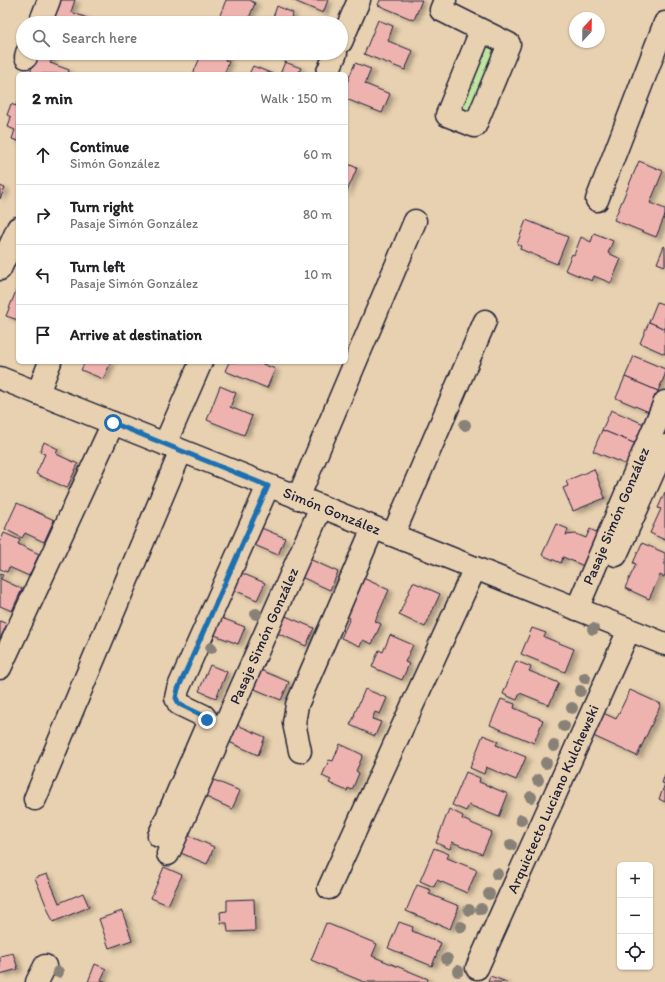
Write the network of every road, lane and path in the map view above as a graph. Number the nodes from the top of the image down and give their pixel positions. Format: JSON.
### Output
{"nodes":[{"id":1,"x":49,"y":0,"type":"edge"},
{"id":2,"x":359,"y":0,"type":"edge"},
{"id":3,"x":445,"y":0,"type":"edge"},
{"id":4,"x":43,"y":16,"type":"edge"},
{"id":5,"x":665,"y":23,"type":"edge"},
{"id":6,"x":348,"y":26,"type":"edge"},
{"id":7,"x":481,"y":31,"type":"dead end"},
{"id":8,"x":333,"y":60,"type":"edge"},
{"id":9,"x":328,"y":72,"type":"edge"},
{"id":10,"x":597,"y":200,"type":"dead end"},
{"id":11,"x":415,"y":221,"type":"dead end"},
{"id":12,"x":16,"y":233,"type":"edge"},
{"id":13,"x":0,"y":269,"type":"edge"},
{"id":14,"x":484,"y":321,"type":"dead end"},
{"id":15,"x":49,"y":364,"type":"edge"},
{"id":16,"x":200,"y":364,"type":"edge"},
{"id":17,"x":0,"y":378,"type":"edge"},
{"id":18,"x":38,"y":393,"type":"junction"},
{"id":19,"x":665,"y":402,"type":"edge"},
{"id":20,"x":113,"y":423,"type":"junction"},
{"id":21,"x":665,"y":446,"type":"edge"},
{"id":22,"x":173,"y":447,"type":"junction"},
{"id":23,"x":268,"y":486,"type":"junction"},
{"id":24,"x":298,"y":498,"type":"junction"},
{"id":25,"x":321,"y":507,"type":"junction"},
{"id":26,"x":383,"y":531,"type":"junction"},
{"id":27,"x":475,"y":568,"type":"junction"},
{"id":28,"x":583,"y":611,"type":"junction"},
{"id":29,"x":629,"y":630,"type":"junction"},
{"id":30,"x":665,"y":644,"type":"edge"},
{"id":31,"x":0,"y":668,"type":"edge"},
{"id":32,"x":300,"y":751,"type":"dead end"},
{"id":33,"x":35,"y":799,"type":"dead end"},
{"id":34,"x":329,"y":888,"type":"dead end"},
{"id":35,"x":477,"y":968,"type":"dead end"}],
"edges":[{"from":1,"to":4,"type":"street"},
{"from":2,"to":6,"type":"street"},
{"from":3,"to":7,"type":"street"},
{"from":5,"to":10,"type":"street"},
{"from":8,"to":9,"type":"street"},
{"from":11,"to":24,"type":"street"},
{"from":12,"to":13,"type":"street"},
{"from":14,"to":26,"type":"street"},
{"from":15,"to":18,"type":"street"},
{"from":16,"to":22,"type":"street"},
{"from":17,"to":18,"type":"street","name":"Simón González"},
{"from":18,"to":20,"type":"street","name":"Simón González"},
{"from":19,"to":28,"type":"street","name":"Pasaje Simón González"},
{"from":20,"to":22,"type":"street","name":"Simón González"},
{"from":20,"to":31,"type":"street"},
{"from":21,"to":28,"type":"street","name":"Pasaje Simón González"},
{"from":22,"to":23,"type":"street","name":"Simón González"},
{"from":22,"to":33,"type":"street"},
{"from":23,"to":24,"type":"street","name":"Simón González"},
{"from":23,"to":25,"type":"street","name":"Pasaje Simón González"},
{"from":24,"to":25,"type":"street","name":"Simón González"},
{"from":25,"to":26,"type":"street","name":"Simón González"},
{"from":26,"to":27,"type":"street","name":"Simón González"},
{"from":26,"to":32,"type":"street"},
{"from":27,"to":28,"type":"street","name":"Simón González"},
{"from":27,"to":34,"type":"street"},
{"from":28,"to":29,"type":"street","name":"Simón González"},
{"from":29,"to":30,"type":"street","name":"Simón González"},
{"from":29,"to":35,"type":"street","name":"Arquictecto Luciano Kulchewski"}]}
